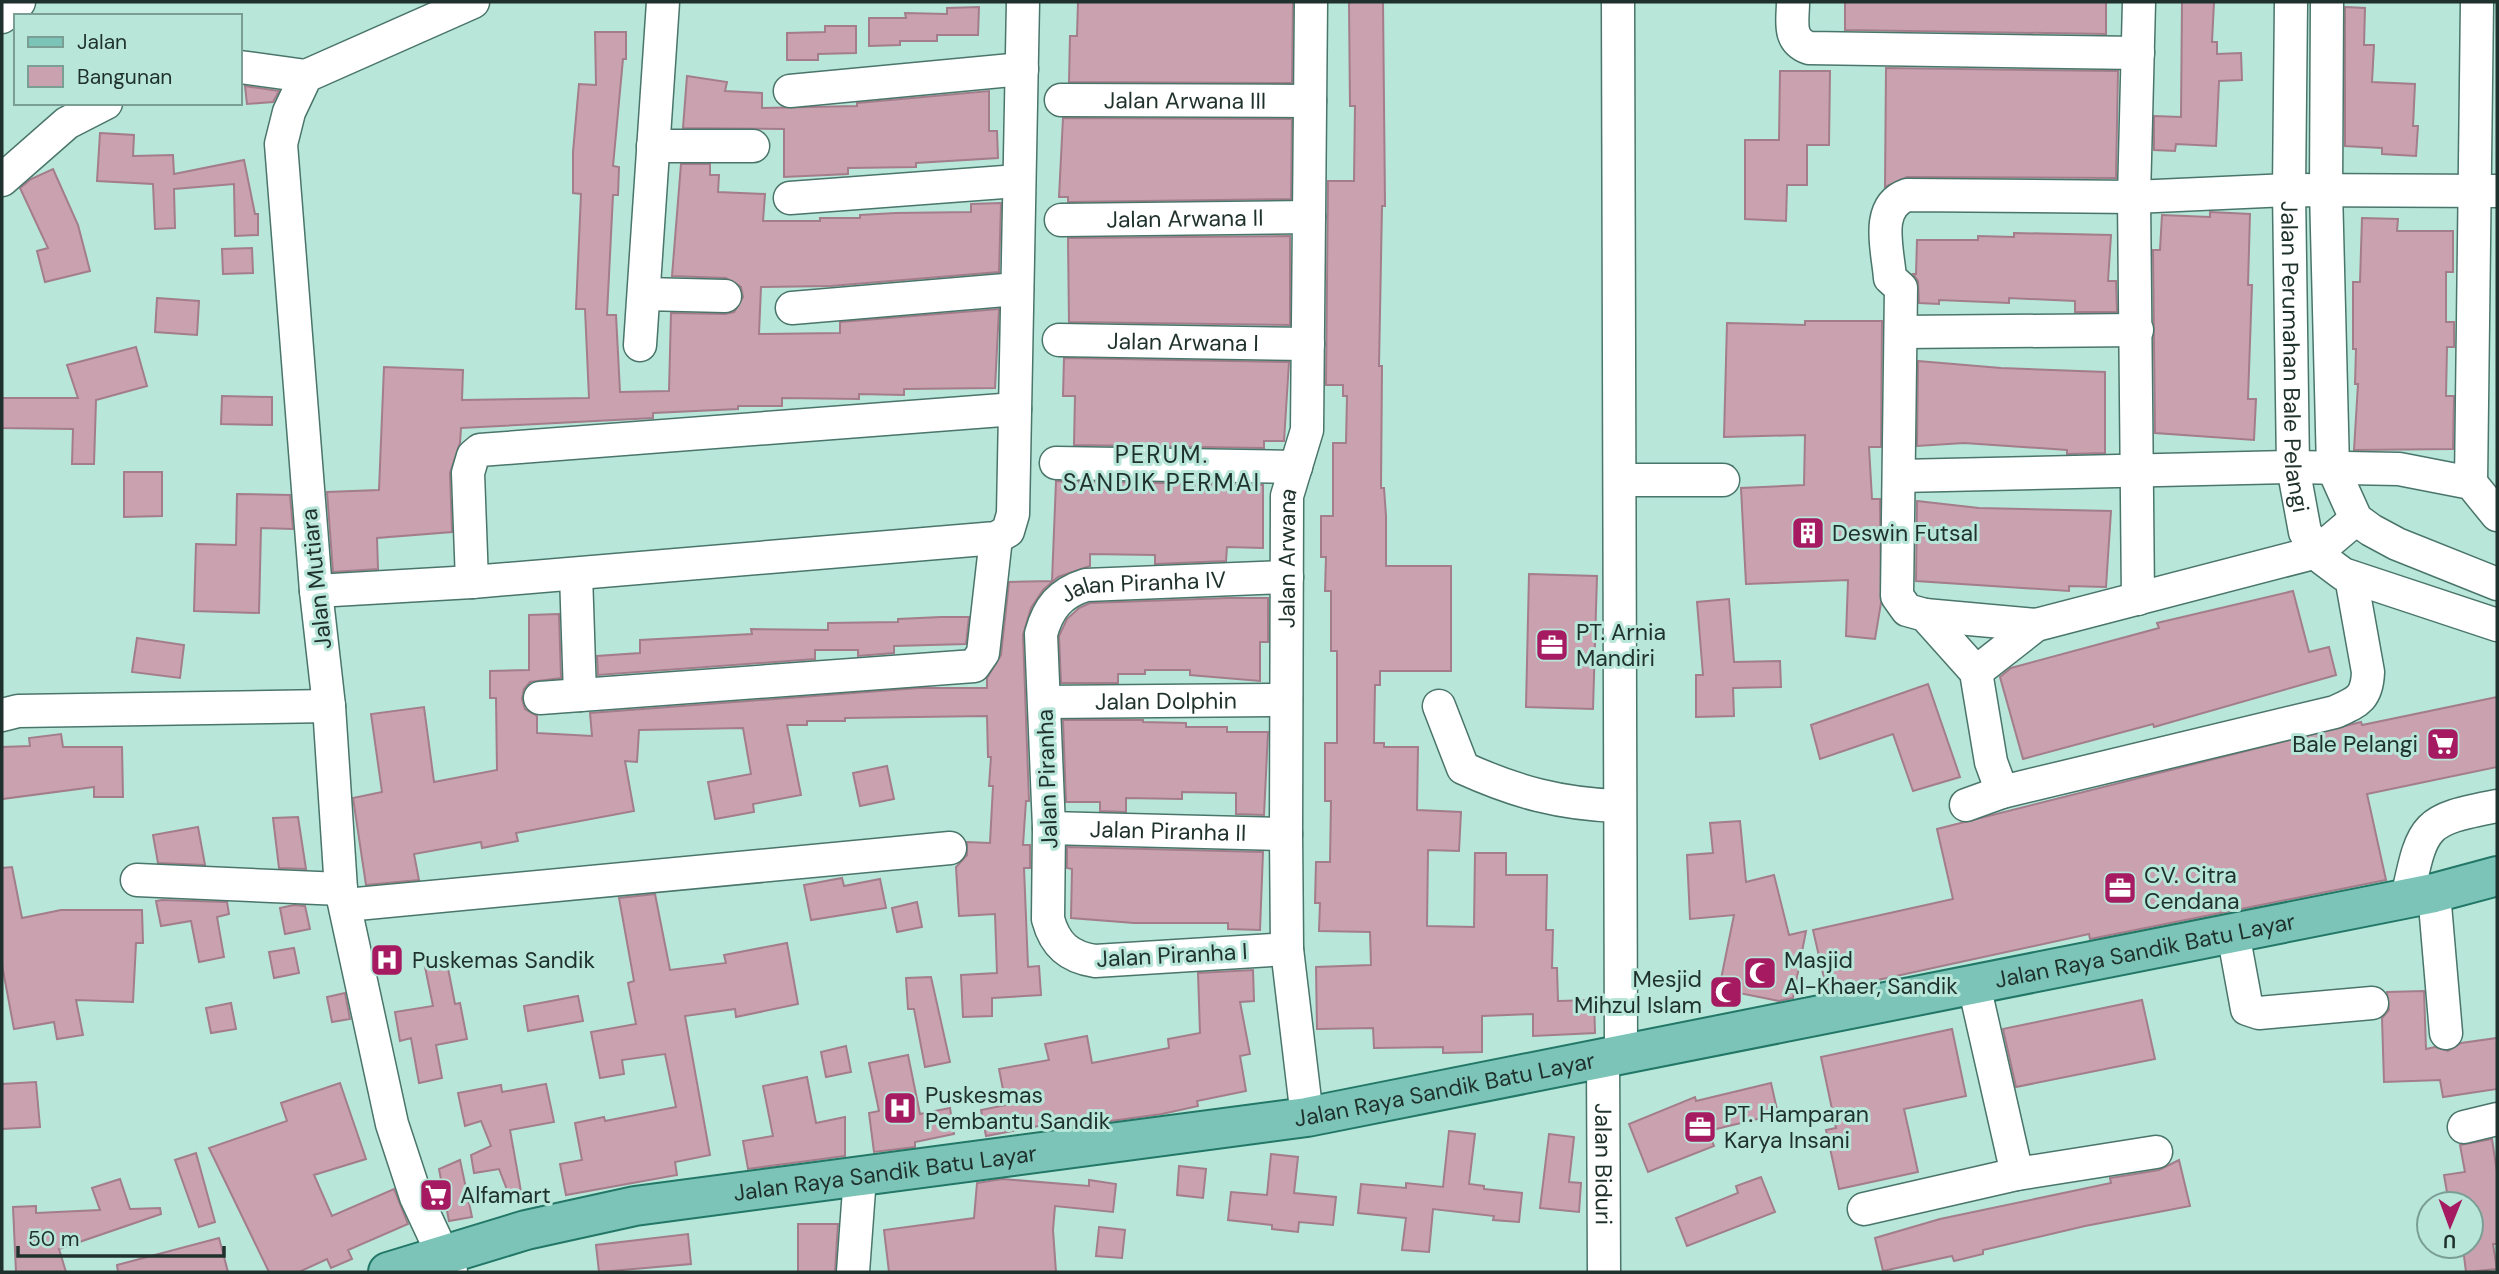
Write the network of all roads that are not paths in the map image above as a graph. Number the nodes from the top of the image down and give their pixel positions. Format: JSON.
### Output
{"nodes":[{"id":1,"x":19,"y":2,"type":"edge"},
{"id":2,"x":473,"y":2,"type":"edge"},
{"id":3,"x":663,"y":2,"type":"edge"},
{"id":4,"x":1023,"y":2,"type":"edge"},
{"id":5,"x":1311,"y":2,"type":"edge"},
{"id":6,"x":1618,"y":2,"type":"edge"},
{"id":7,"x":1793,"y":2,"type":"edge"},
{"id":8,"x":2138,"y":2,"type":"edge"},
{"id":9,"x":2291,"y":2,"type":"edge"},
{"id":10,"x":2327,"y":2,"type":"edge"},
{"id":11,"x":2477,"y":2,"type":"edge"},
{"id":12,"x":2,"y":17,"type":"edge"},
{"id":13,"x":2138,"y":53,"type":"junction"},
{"id":14,"x":242,"y":67,"type":"edge"},
{"id":15,"x":1022,"y":69,"type":"junction"},
{"id":16,"x":306,"y":76,"type":"junction"},
{"id":17,"x":790,"y":91,"type":"dead end"},
{"id":18,"x":1061,"y":100,"type":"dead end"},
{"id":19,"x":1310,"y":101,"type":"junction"},
{"id":20,"x":102,"y":105,"type":"edge"},
{"id":21,"x":653,"y":146,"type":"junction"},
{"id":22,"x":753,"y":146,"type":"dead end"},
{"id":23,"x":2,"y":180,"type":"edge"},
{"id":24,"x":1018,"y":181,"type":"junction"},
{"id":25,"x":2289,"y":190,"type":"junction"},
{"id":26,"x":2326,"y":190,"type":"junction"},
{"id":27,"x":2487,"y":191,"type":"edge"},
{"id":28,"x":2134,"y":197,"type":"junction"},
{"id":29,"x":790,"y":198,"type":"dead end"},
{"id":30,"x":1309,"y":217,"type":"junction"},
{"id":31,"x":1060,"y":220,"type":"dead end"},
{"id":32,"x":1017,"y":289,"type":"junction"},
{"id":33,"x":644,"y":294,"type":"junction"},
{"id":34,"x":725,"y":296,"type":"dead end"},
{"id":35,"x":792,"y":308,"type":"dead end"},
{"id":36,"x":2137,"y":330,"type":"junction"},
{"id":37,"x":1901,"y":332,"type":"junction"},
{"id":38,"x":1059,"y":340,"type":"dead end"},
{"id":39,"x":1308,"y":344,"type":"junction"},
{"id":40,"x":640,"y":345,"type":"dead end"},
{"id":41,"x":1015,"y":409,"type":"junction"},
{"id":42,"x":1056,"y":463,"type":"dead end"},
{"id":43,"x":1296,"y":467,"type":"junction"},
{"id":44,"x":2293,"y":467,"type":"junction"},
{"id":45,"x":2333,"y":468,"type":"junction"},
{"id":46,"x":2137,"y":471,"type":"junction"},
{"id":47,"x":1900,"y":476,"type":"junction"},
{"id":48,"x":1621,"y":480,"type":"junction"},
{"id":49,"x":1723,"y":480,"type":"dead end"},
{"id":50,"x":2471,"y":483,"type":"junction"},
{"id":51,"x":2497,"y":515,"type":"edge"},
{"id":52,"x":2357,"y":519,"type":"junction"},
{"id":53,"x":996,"y":538,"type":"junction"},
{"id":54,"x":2317,"y":552,"type":"junction"},
{"id":55,"x":576,"y":573,"type":"junction"},
{"id":56,"x":1287,"y":577,"type":"junction"},
{"id":57,"x":2351,"y":577,"type":"junction"},
{"id":58,"x":472,"y":582,"type":"junction"},
{"id":59,"x":2497,"y":584,"type":"edge"},
{"id":60,"x":316,"y":590,"type":"junction"},
{"id":61,"x":2138,"y":598,"type":"junction"},
{"id":62,"x":1925,"y":615,"type":"junction"},
{"id":63,"x":2036,"y":625,"type":"junction"},
{"id":64,"x":2497,"y":625,"type":"edge"},
{"id":65,"x":1042,"y":650,"type":"joint"},
{"id":66,"x":1976,"y":672,"type":"junction"},
{"id":67,"x":580,"y":695,"type":"junction"},
{"id":68,"x":541,"y":698,"type":"dead end"},
{"id":69,"x":1286,"y":701,"type":"junction"},
{"id":70,"x":1045,"y":702,"type":"junction"},
{"id":71,"x":329,"y":706,"type":"junction"},
{"id":72,"x":1439,"y":706,"type":"dead end"},
{"id":73,"x":2,"y":715,"type":"edge"},
{"id":74,"x":2002,"y":792,"type":"junction"},
{"id":75,"x":1966,"y":805,"type":"dead end"},
{"id":76,"x":1619,"y":806,"type":"junction"},
{"id":77,"x":2497,"y":806,"type":"edge"},
{"id":78,"x":1049,"y":828,"type":"junction"},
{"id":79,"x":1286,"y":834,"type":"junction"},
{"id":80,"x":950,"y":848,"type":"dead end"},
{"id":81,"x":2497,"y":876,"type":"edge"},
{"id":82,"x":137,"y":880,"type":"dead end"},
{"id":83,"x":2421,"y":896,"type":"junction"},
{"id":84,"x":344,"y":897,"type":"junction"},
{"id":85,"x":1049,"y":908,"type":"joint"},
{"id":86,"x":2233,"y":933,"type":"junction"},
{"id":87,"x":1287,"y":949,"type":"junction"},
{"id":88,"x":1974,"y":985,"type":"junction"},
{"id":89,"x":2372,"y":1003,"type":"dead end"},
{"id":90,"x":2446,"y":1033,"type":"dead end"},
{"id":91,"x":1612,"y":1055,"type":"junction"},
{"id":92,"x":1307,"y":1117,"type":"junction"},
{"id":93,"x":2497,"y":1119,"type":"edge"},
{"id":94,"x":2465,"y":1127,"type":"dead end"},
{"id":95,"x":2156,"y":1152,"type":"dead end"},
{"id":96,"x":2017,"y":1174,"type":"junction"},
{"id":97,"x":860,"y":1176,"type":"junction"},
{"id":98,"x":1864,"y":1209,"type":"dead end"},
{"id":99,"x":447,"y":1263,"type":"edge"},
{"id":100,"x":388,"y":1272,"type":"edge"},
{"id":101,"x":853,"y":1272,"type":"edge"},
{"id":102,"x":1604,"y":1272,"type":"edge"}],
"edges":[{"from":1,"to":12,"type":"street"},
{"from":2,"to":16,"type":"street"},
{"from":3,"to":21,"type":"street"},
{"from":4,"to":15,"type":"street"},
{"from":5,"to":19,"type":"street","name":"Jalan Arwana"},
{"from":6,"to":48,"type":"street","name":"Jalan Biduri"},
{"from":7,"to":13,"type":"street"},
{"from":8,"to":13,"type":"street"},
{"from":9,"to":25,"type":"street","name":"Jalan Perumahan Bale Pelangi"},
{"from":10,"to":26,"type":"street"},
{"from":11,"to":27,"type":"street"},
{"from":13,"to":28,"type":"street"},
{"from":14,"to":16,"type":"street"},
{"from":15,"to":17,"type":"street"},
{"from":15,"to":24,"type":"street"},
{"from":16,"to":60,"type":"street","name":"Jalan Mutiara"},
{"from":18,"to":19,"type":"street","name":"Jalan Arwana III"},
{"from":19,"to":30,"type":"street","name":"Jalan Arwana"},
{"from":20,"to":23,"type":"street"},
{"from":21,"to":22,"type":"street"},
{"from":21,"to":33,"type":"street"},
{"from":24,"to":29,"type":"street"},
{"from":24,"to":32,"type":"street"},
{"from":25,"to":26,"type":"street"},
{"from":25,"to":28,"type":"street"},
{"from":25,"to":44,"type":"street","name":"Jalan Perumahan Bale Pelangi"},
{"from":26,"to":27,"type":"street"},
{"from":26,"to":45,"type":"street"},
{"from":27,"to":50,"type":"street"},
{"from":28,"to":36,"type":"street"},
{"from":28,"to":37,"type":"street"},
{"from":30,"to":31,"type":"street","name":"Jalan Arwana II"},
{"from":30,"to":39,"type":"street","name":"Jalan Arwana"},
{"from":32,"to":35,"type":"street"},
{"from":32,"to":41,"type":"street"},
{"from":33,"to":34,"type":"street"},
{"from":33,"to":40,"type":"street"},
{"from":36,"to":37,"type":"street"},
{"from":36,"to":46,"type":"street"},
{"from":37,"to":47,"type":"street"},
{"from":38,"to":39,"type":"street","name":"Jalan Arwana I"},
{"from":39,"to":43,"type":"street","name":"Jalan Arwana"},
{"from":41,"to":53,"type":"street"},
{"from":41,"to":58,"type":"street"},
{"from":42,"to":43,"type":"street"},
{"from":43,"to":56,"type":"street","name":"Jalan Arwana"},
{"from":44,"to":45,"type":"street"},
{"from":44,"to":46,"type":"street"},
{"from":44,"to":54,"type":"street","name":"Jalan Perumahan Bale Pelangi"},
{"from":45,"to":50,"type":"street"},
{"from":45,"to":52,"type":"street"},
{"from":46,"to":47,"type":"street"},
{"from":46,"to":61,"type":"street"},
{"from":47,"to":62,"type":"street"},
{"from":48,"to":49,"type":"street"},
{"from":48,"to":76,"type":"street","name":"Jalan Biduri"},
{"from":50,"to":51,"type":"street"},
{"from":52,"to":54,"type":"street"},
{"from":52,"to":59,"type":"street"},
{"from":53,"to":55,"type":"street"},
{"from":53,"to":67,"type":"street"},
{"from":54,"to":57,"type":"street","name":"Jalan Perumahan Bale Pelangi"},
{"from":54,"to":61,"type":"street"},
{"from":55,"to":58,"type":"street"},
{"from":55,"to":67,"type":"street"},
{"from":56,"to":65,"type":"street","name":"Jalan Piranha IV"},
{"from":56,"to":69,"type":"street","name":"Jalan Arwana"},
{"from":57,"to":64,"type":"street","name":"Jalan Perumahan Bale Pelangi"},
{"from":57,"to":74,"type":"street"},
{"from":58,"to":60,"type":"street"},
{"from":60,"to":71,"type":"street","name":"Jalan Mutiara"},
{"from":61,"to":63,"type":"street"},
{"from":62,"to":63,"type":"street"},
{"from":62,"to":66,"type":"street"},
{"from":63,"to":66,"type":"street"},
{"from":65,"to":70,"type":"street","name":"Jalan Piranha"},
{"from":66,"to":74,"type":"street"},
{"from":67,"to":68,"type":"street"},
{"from":69,"to":70,"type":"street","name":"Jalan Dolphin"},
{"from":69,"to":79,"type":"street","name":"Jalan Arwana"},
{"from":70,"to":78,"type":"street","name":"Jalan Piranha"},
{"from":71,"to":73,"type":"street"},
{"from":71,"to":84,"type":"street","name":"Jalan Mutiara"},
{"from":72,"to":76,"type":"street"},
{"from":74,"to":75,"type":"street"},
{"from":76,"to":91,"type":"street","name":"Jalan Biduri"},
{"from":77,"to":83,"type":"street"},
{"from":78,"to":79,"type":"street","name":"Jalan Piranha II"},
{"from":78,"to":85,"type":"street","name":"Jalan Piranha"},
{"from":79,"to":87,"type":"street","name":"Jalan Arwana"},
{"from":80,"to":84,"type":"street"},
{"from":81,"to":83,"type":"main road","name":"Jalan Raya Sandik Batu Layar"},
{"from":82,"to":84,"type":"street"},
{"from":83,"to":86,"type":"main road","name":"Jalan Raya Sandik Batu Layar"},
{"from":83,"to":90,"type":"street"},
{"from":84,"to":99,"type":"street","name":"Jalan Mutiara"},
{"from":85,"to":87,"type":"street","name":"Jalan Piranha I"},
{"from":86,"to":88,"type":"main road","name":"Jalan Raya Sandik Batu Layar"},
{"from":86,"to":89,"type":"street"},
{"from":87,"to":92,"type":"street","name":"Jalan Arwana"},
{"from":88,"to":91,"type":"main road","name":"Jalan Raya Sandik Batu Layar"},
{"from":88,"to":96,"type":"street"},
{"from":91,"to":92,"type":"main road","name":"Jalan Raya Sandik Batu Layar"},
{"from":91,"to":102,"type":"street","name":"Jalan Biduri"},
{"from":92,"to":97,"type":"main road","name":"Jalan Raya Sandik Batu Layar"},
{"from":93,"to":94,"type":"street"},
{"from":95,"to":96,"type":"street"},
{"from":96,"to":98,"type":"street"},
{"from":97,"to":99,"type":"main road","name":"Jalan Raya Sandik Batu Layar"},
{"from":97,"to":101,"type":"street"},
{"from":99,"to":100,"type":"main road","name":"Jalan Raya Sandik Batu Layar"}]}
